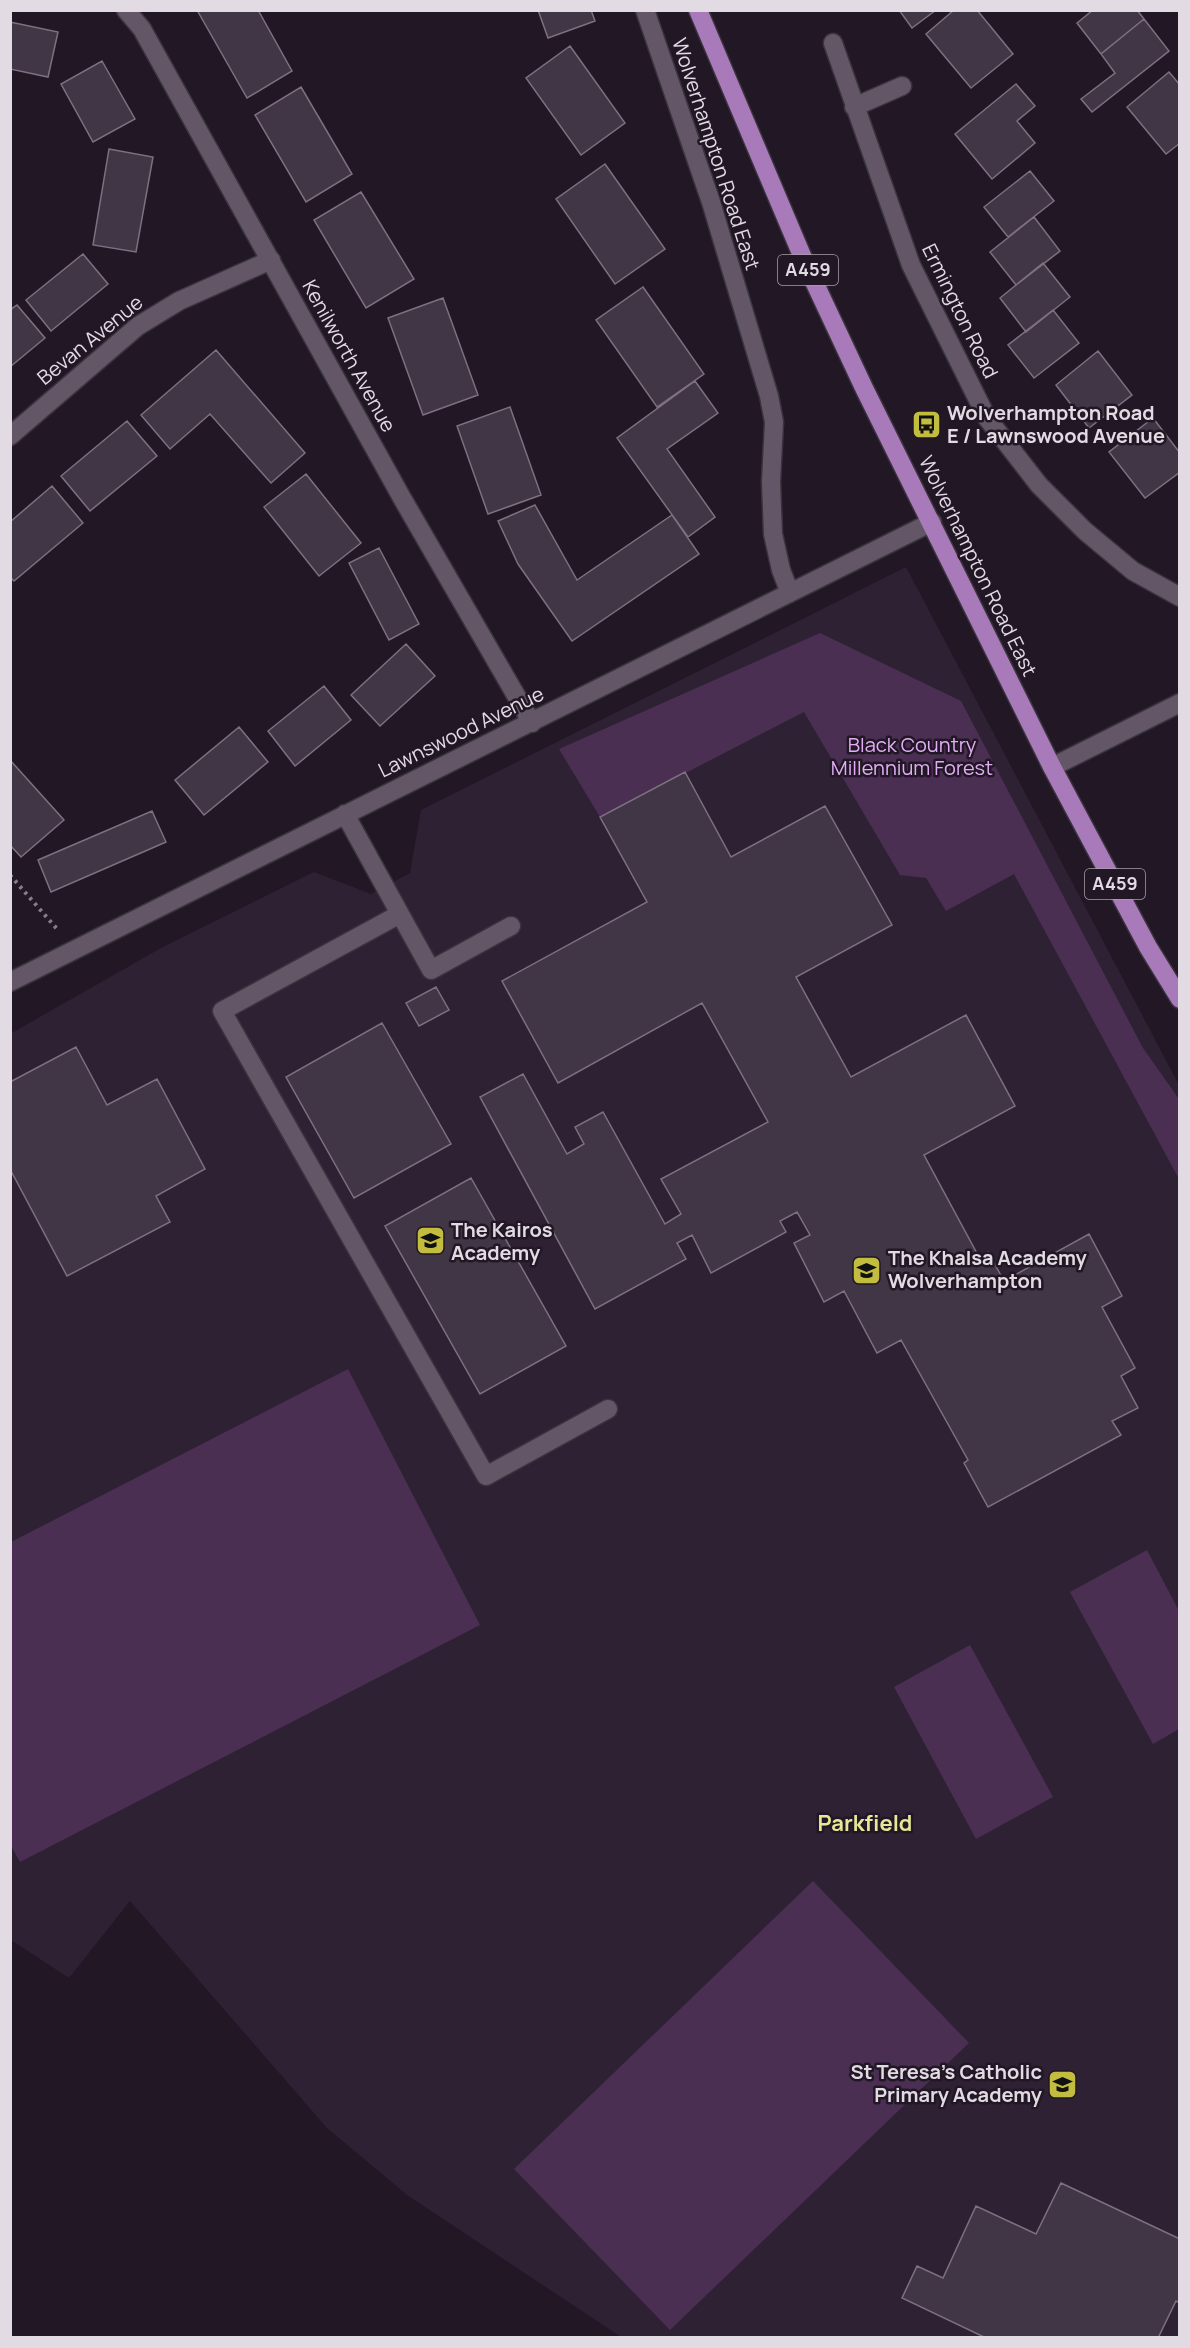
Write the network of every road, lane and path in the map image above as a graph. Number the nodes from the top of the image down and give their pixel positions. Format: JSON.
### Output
{"nodes":[{"id":1,"x":126,"y":10,"type":"edge"},
{"id":2,"x":645,"y":10,"type":"edge"},
{"id":3,"x":698,"y":10,"type":"edge"},
{"id":4,"x":833,"y":43,"type":"dead end"},
{"id":5,"x":902,"y":86,"type":"dead end"},
{"id":6,"x":854,"y":107,"type":"junction"},
{"id":7,"x":271,"y":260,"type":"junction"},
{"id":8,"x":10,"y":436,"type":"edge"},
{"id":9,"x":932,"y":522,"type":"junction"},
{"id":10,"x":790,"y":593,"type":"junction"},
{"id":11,"x":1179,"y":597,"type":"edge"},
{"id":12,"x":1179,"y":703,"type":"edge"},
{"id":13,"x":532,"y":723,"type":"junction"},
{"id":14,"x":1052,"y":767,"type":"junction"},
{"id":15,"x":345,"y":814,"type":"junction"},
{"id":16,"x":10,"y":874,"type":"edge"},
{"id":17,"x":400,"y":914,"type":"junction"},
{"id":18,"x":511,"y":926,"type":"dead end"},
{"id":19,"x":75,"y":950,"type":"junction"},
{"id":20,"x":10,"y":982,"type":"edge"},
{"id":21,"x":1179,"y":999,"type":"edge"},
{"id":22,"x":608,"y":1408,"type":"dead end"}],
"edges":[{"from":1,"to":7,"type":"street","name":"Kenilworth Avenue"},
{"from":2,"to":10,"type":"street","name":"Wolverhampton Road East"},
{"from":3,"to":9,"type":"main road","name":"Wolverhampton Road East","number":"A459"},
{"from":4,"to":6,"type":"street","name":"Ermington Road"},
{"from":5,"to":6,"type":"street"},
{"from":6,"to":11,"type":"street","name":"Ermington Road"},
{"from":7,"to":8,"type":"street","name":"Bevan Avenue"},
{"from":7,"to":13,"type":"street","name":"Kenilworth Avenue"},
{"from":9,"to":10,"type":"street","name":"Lawnswood Avenue"},
{"from":9,"to":14,"type":"main road","name":"Wolverhampton Road East","number":"A459"},
{"from":10,"to":13,"type":"street","name":"Lawnswood Avenue"},
{"from":12,"to":14,"type":"street"},
{"from":13,"to":15,"type":"street","name":"Lawnswood Avenue"},
{"from":14,"to":21,"type":"main road","name":"Wolverhampton Road East","number":"A459"},
{"from":15,"to":17,"type":"street"},
{"from":15,"to":19,"type":"street","name":"Lawnswood Avenue"},
{"from":16,"to":19,"type":"path"},
{"from":17,"to":18,"type":"street"},
{"from":17,"to":22,"type":"street"},
{"from":19,"to":20,"type":"street","name":"Lawnswood Avenue"}]}
